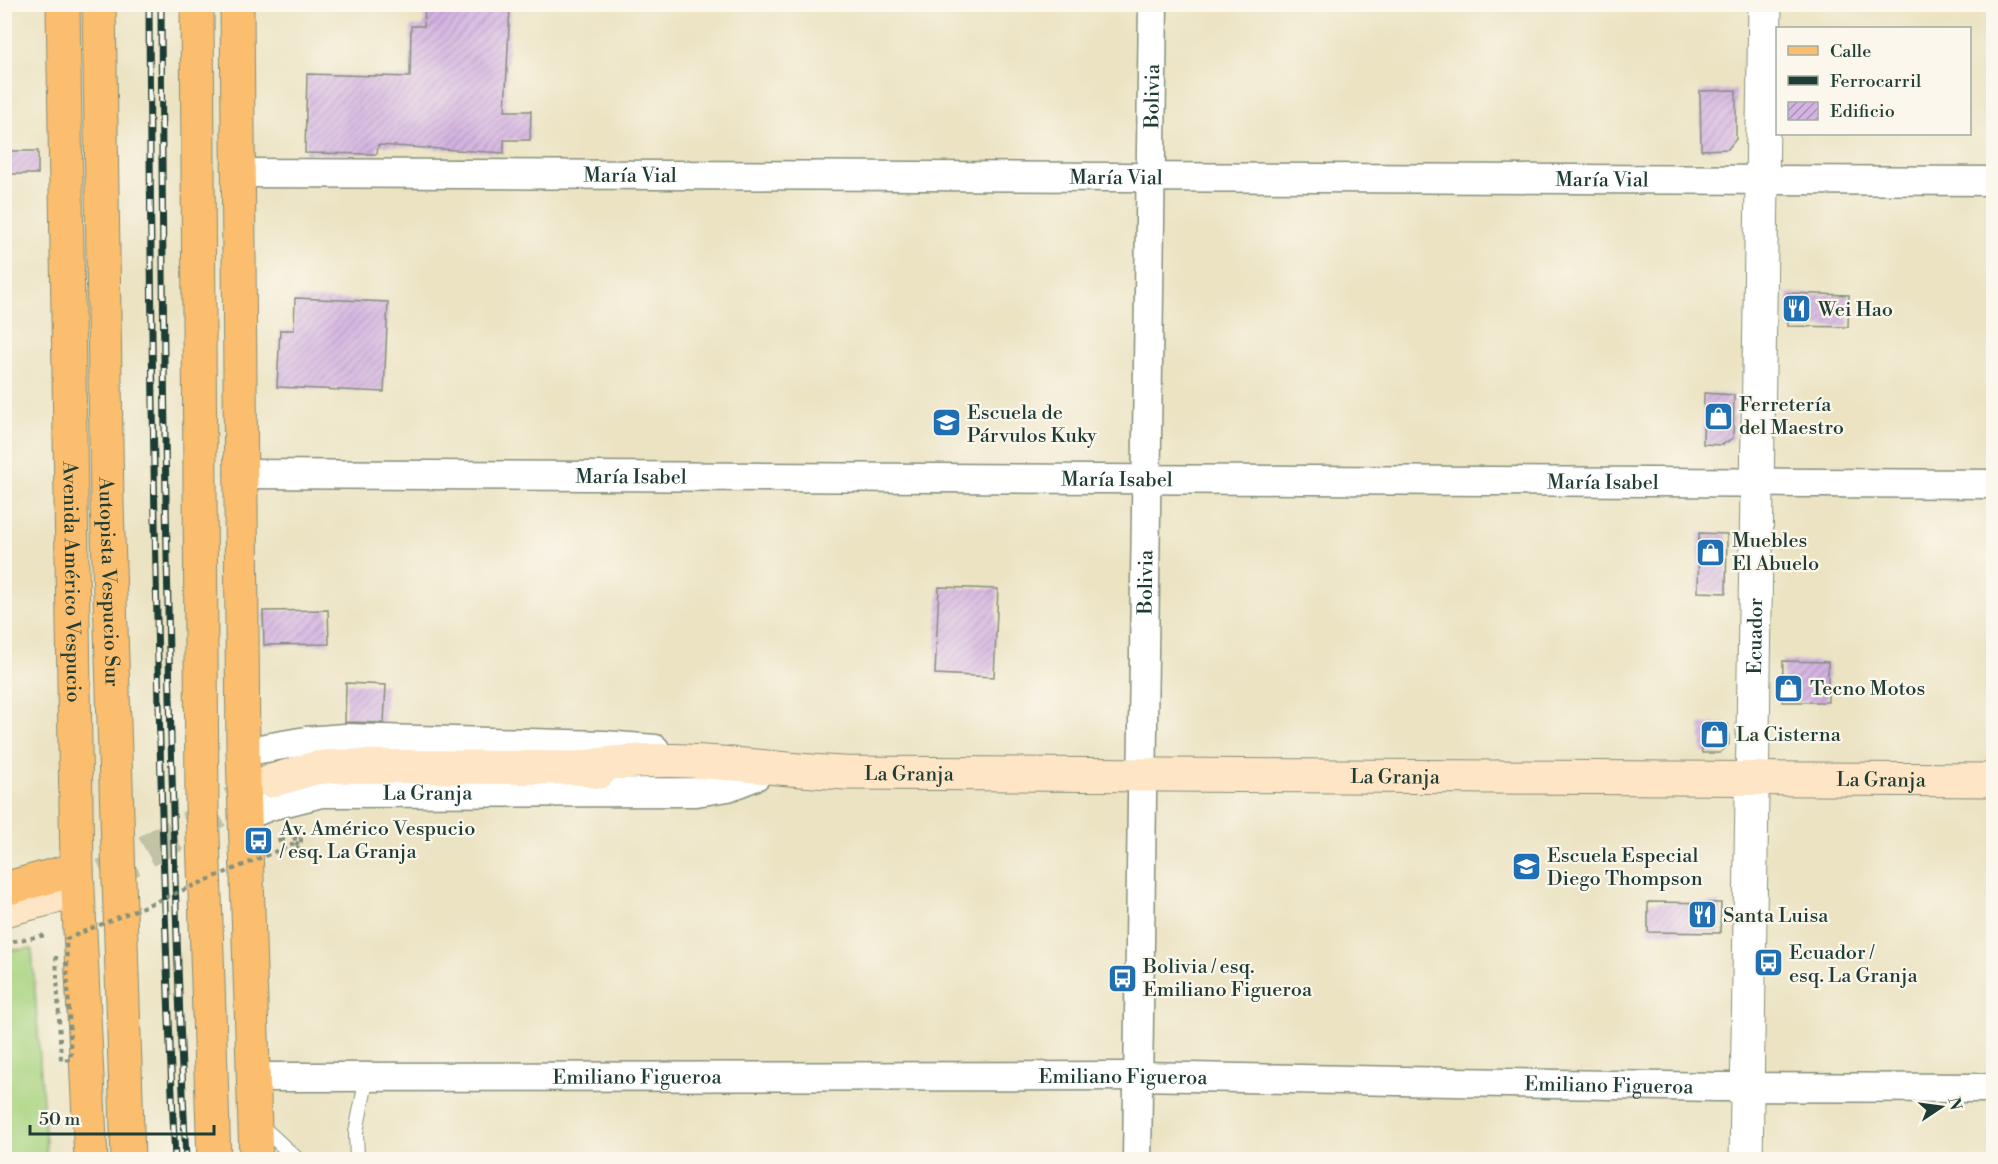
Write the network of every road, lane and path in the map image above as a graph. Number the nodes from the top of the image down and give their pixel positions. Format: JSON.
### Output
{"nodes":[{"id":1,"x":63,"y":4,"type":"edge"},
{"id":2,"x":99,"y":4,"type":"edge"},
{"id":3,"x":197,"y":4,"type":"edge"},
{"id":4,"x":237,"y":4,"type":"edge"},
{"id":5,"x":1153,"y":4,"type":"edge"},
{"id":6,"x":1765,"y":4,"type":"edge"},
{"id":7,"x":237,"y":173,"type":"junction"},
{"id":8,"x":1150,"y":176,"type":"junction"},
{"id":9,"x":1762,"y":179,"type":"junction"},
{"id":10,"x":1994,"y":181,"type":"edge"},
{"id":11,"x":239,"y":474,"type":"junction"},
{"id":12,"x":1146,"y":478,"type":"junction"},
{"id":13,"x":1757,"y":482,"type":"junction"},
{"id":14,"x":1994,"y":484,"type":"edge"},
{"id":15,"x":243,"y":752,"type":"junction"},
{"id":16,"x":719,"y":761,"type":"junction"},
{"id":17,"x":578,"y":768,"type":"junction"},
{"id":18,"x":795,"y":771,"type":"junction"},
{"id":19,"x":756,"y":776,"type":"junction"},
{"id":20,"x":1142,"y":777,"type":"junction"},
{"id":21,"x":1753,"y":778,"type":"junction"},
{"id":22,"x":1994,"y":780,"type":"edge"},
{"id":23,"x":270,"y":781,"type":"tunnel mouth"},
{"id":24,"x":245,"y":816,"type":"junction"},
{"id":25,"x":299,"y":848,"type":"dead end"},
{"id":26,"x":68,"y":882,"type":"junction"},
{"id":27,"x":4,"y":889,"type":"edge"},
{"id":28,"x":4,"y":910,"type":"edge"},
{"id":29,"x":46,"y":935,"type":"dead end"},
{"id":30,"x":4,"y":943,"type":"edge"},
{"id":31,"x":56,"y":956,"type":"dead end"},
{"id":32,"x":1137,"y":1076,"type":"junction"},
{"id":33,"x":253,"y":1077,"type":"junction"},
{"id":34,"x":367,"y":1077,"type":"junction"},
{"id":35,"x":1747,"y":1087,"type":"junction"},
{"id":36,"x":1994,"y":1088,"type":"edge"},
{"id":37,"x":254,"y":1119,"type":"junction"},
{"id":38,"x":91,"y":1160,"type":"edge"},
{"id":39,"x":128,"y":1160,"type":"edge"},
{"id":40,"x":214,"y":1160,"type":"edge"},
{"id":41,"x":256,"y":1160,"type":"edge"},
{"id":42,"x":298,"y":1160,"type":"edge"},
{"id":43,"x":357,"y":1160,"type":"edge"},
{"id":44,"x":1137,"y":1160,"type":"edge"},
{"id":45,"x":1746,"y":1160,"type":"edge"}],
"edges":[{"from":1,"to":26,"type":"main road","name":"Avenida Américo Vespucio"},
{"from":2,"to":39,"type":"main road","name":"Autopista Vespucio Sur"},
{"from":3,"to":40,"type":"main road"},
{"from":4,"to":7,"type":"main road"},
{"from":5,"to":8,"type":"street","name":"Bolivia"},
{"from":6,"to":9,"type":"street","name":"Ecuador"},
{"from":7,"to":8,"type":"street","name":"María Vial"},
{"from":7,"to":11,"type":"main road"},
{"from":8,"to":9,"type":"street","name":"María Vial"},
{"from":8,"to":12,"type":"street","name":"Bolivia"},
{"from":9,"to":10,"type":"street","name":"María Vial"},
{"from":9,"to":13,"type":"street","name":"Ecuador"},
{"from":11,"to":12,"type":"street","name":"María Isabel"},
{"from":11,"to":15,"type":"main road"},
{"from":12,"to":13,"type":"street","name":"María Isabel"},
{"from":12,"to":20,"type":"street","name":"Bolivia"},
{"from":13,"to":14,"type":"street","name":"María Isabel"},
{"from":13,"to":21,"type":"street","name":"Ecuador"},
{"from":15,"to":16,"type":"street","name":"La Granja"},
{"from":15,"to":24,"type":"main road"},
{"from":16,"to":17,"type":"main road","name":"La Granja"},
{"from":16,"to":18,"type":"main road","name":"La Granja"},
{"from":17,"to":19,"type":"main road","name":"La Granja"},
{"from":17,"to":23,"type":"main road","name":"La Granja"},
{"from":18,"to":19,"type":"main road","name":"La Granja"},
{"from":18,"to":20,"type":"main road","name":"La Granja"},
{"from":19,"to":24,"type":"street","name":"La Granja"},
{"from":20,"to":21,"type":"main road","name":"La Granja"},
{"from":20,"to":32,"type":"street","name":"Bolivia"},
{"from":21,"to":22,"type":"main road","name":"La Granja"},
{"from":21,"to":35,"type":"street","name":"Ecuador"},
{"from":24,"to":33,"type":"main road"},
{"from":25,"to":31,"type":"path","bridge":true},
{"from":26,"to":27,"type":"main road"},
{"from":26,"to":28,"type":"main road"},
{"from":26,"to":38,"type":"main road","name":"Avenida Américo Vespucio"},
{"from":29,"to":30,"type":"path"},
{"from":32,"to":34,"type":"street","name":"Emiliano Figueroa"},
{"from":32,"to":35,"type":"street","name":"Emiliano Figueroa"},
{"from":32,"to":44,"type":"street","name":"Bolivia"},
{"from":33,"to":34,"type":"street","name":"Emiliano Figueroa"},
{"from":33,"to":37,"type":"main road"},
{"from":34,"to":43,"type":"lane"},
{"from":35,"to":36,"type":"street","name":"Emiliano Figueroa"},
{"from":35,"to":45,"type":"street","name":"Ecuador"},
{"from":37,"to":41,"type":"main road"},
{"from":37,"to":42,"type":"lane"}]}
